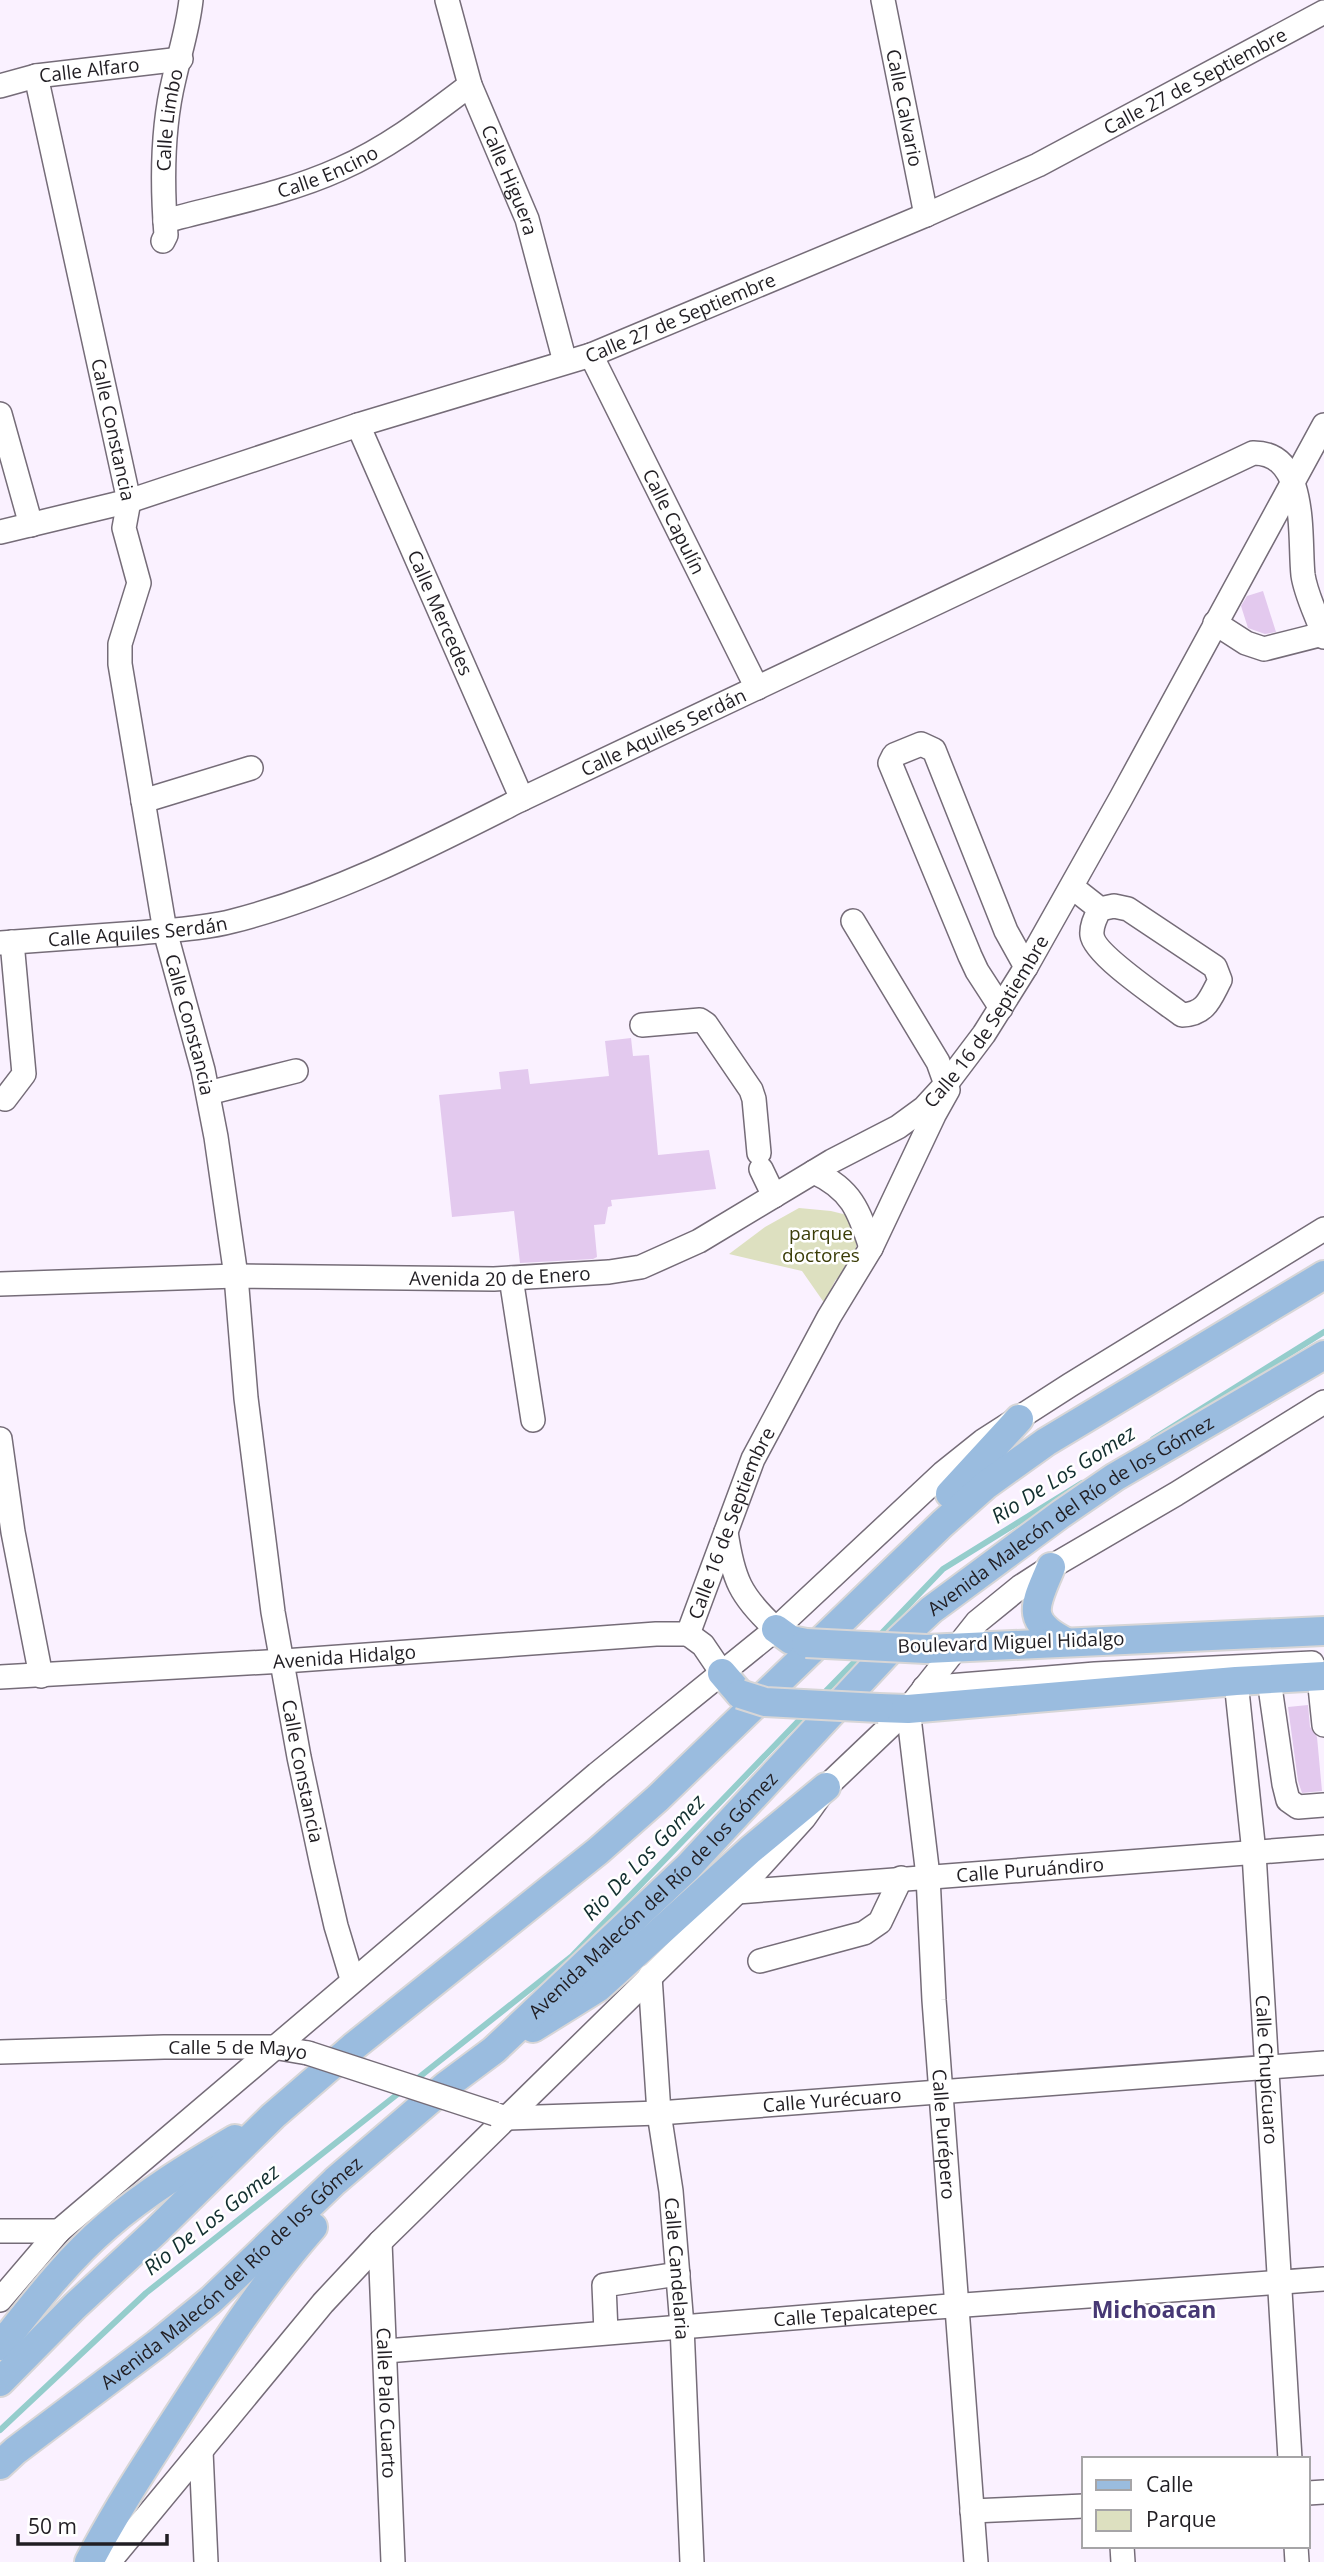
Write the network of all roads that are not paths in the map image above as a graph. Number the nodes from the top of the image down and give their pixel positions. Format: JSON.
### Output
{"nodes":[{"id":1,"x":191,"y":0,"type":"edge"},
{"id":2,"x":447,"y":0,"type":"edge"},
{"id":3,"x":883,"y":0,"type":"edge"},
{"id":4,"x":1324,"y":12,"type":"edge"},
{"id":5,"x":181,"y":59,"type":"junction"},
{"id":6,"x":36,"y":76,"type":"junction"},
{"id":7,"x":470,"y":85,"type":"junction"},
{"id":8,"x":0,"y":86,"type":"edge"},
{"id":9,"x":926,"y":215,"type":"junction"},
{"id":10,"x":164,"y":231,"type":"joint"},
{"id":11,"x":591,"y":355,"type":"junction"},
{"id":12,"x":565,"y":362,"type":"junction"},
{"id":13,"x":0,"y":414,"type":"edge"},
{"id":14,"x":358,"y":425,"type":"junction"},
{"id":15,"x":1323,"y":431,"type":"edge"},
{"id":16,"x":1293,"y":482,"type":"junction"},
{"id":17,"x":129,"y":501,"type":"junction"},
{"id":18,"x":31,"y":525,"type":"junction"},
{"id":19,"x":0,"y":532,"type":"edge"},
{"id":20,"x":1216,"y":623,"type":"junction"},
{"id":21,"x":1324,"y":635,"type":"edge"},
{"id":22,"x":757,"y":688,"type":"junction"},
{"id":23,"x":251,"y":768,"type":"dead end"},
{"id":24,"x":522,"y":799,"type":"junction"},
{"id":25,"x":143,"y":801,"type":"junction"},
{"id":26,"x":1072,"y":887,"type":"junction"},
{"id":27,"x":1100,"y":909,"type":"junction"},
{"id":28,"x":853,"y":922,"type":"dead end"},
{"id":29,"x":165,"y":931,"type":"junction"},
{"id":30,"x":6,"y":943,"type":"edge"},
{"id":31,"x":1026,"y":967,"type":"junction"},
{"id":32,"x":1001,"y":1008,"type":"junction"},
{"id":33,"x":642,"y":1025,"type":"dead end"},
{"id":34,"x":296,"y":1071,"type":"dead end"},
{"id":35,"x":947,"y":1083,"type":"junction"},
{"id":36,"x":208,"y":1093,"type":"junction"},
{"id":37,"x":5,"y":1099,"type":"dead end"},
{"id":38,"x":814,"y":1172,"type":"junction"},
{"id":39,"x":774,"y":1196,"type":"junction"},
{"id":40,"x":1324,"y":1229,"type":"edge"},
{"id":41,"x":871,"y":1248,"type":"junction"},
{"id":42,"x":1324,"y":1275,"type":"edge"},
{"id":43,"x":236,"y":1276,"type":"junction"},
{"id":44,"x":511,"y":1278,"type":"junction"},
{"id":45,"x":0,"y":1284,"type":"edge"},
{"id":46,"x":1324,"y":1355,"type":"edge"},
{"id":47,"x":1324,"y":1402,"type":"edge"},
{"id":48,"x":1019,"y":1419,"type":"junction"},
{"id":49,"x":533,"y":1420,"type":"dead end"},
{"id":50,"x":0,"y":1439,"type":"edge"},
{"id":51,"x":726,"y":1530,"type":"junction"},
{"id":52,"x":1051,"y":1567,"type":"junction"},
{"id":53,"x":776,"y":1629,"type":"junction"},
{"id":54,"x":1324,"y":1630,"type":"edge"},
{"id":55,"x":688,"y":1634,"type":"junction"},
{"id":56,"x":815,"y":1641,"type":"junction"},
{"id":57,"x":1324,"y":1641,"type":"edge"},
{"id":58,"x":1066,"y":1642,"type":"junction"},
{"id":59,"x":943,"y":1651,"type":"junction"},
{"id":60,"x":284,"y":1661,"type":"junction"},
{"id":61,"x":1322,"y":1672,"type":"edge"},
{"id":62,"x":41,"y":1676,"type":"junction"},
{"id":63,"x":0,"y":1677,"type":"edge"},
{"id":64,"x":1269,"y":1679,"type":"junction"},
{"id":65,"x":1236,"y":1681,"type":"junction"},
{"id":66,"x":731,"y":1683,"type":"junction"},
{"id":67,"x":916,"y":1699,"type":"junction"},
{"id":68,"x":1324,"y":1725,"type":"edge"},
{"id":69,"x":826,"y":1787,"type":"junction"},
{"id":70,"x":1324,"y":1805,"type":"edge"},
{"id":71,"x":1324,"y":1847,"type":"edge"},
{"id":72,"x":1254,"y":1853,"type":"junction"},
{"id":73,"x":928,"y":1876,"type":"junction"},
{"id":74,"x":901,"y":1878,"type":"junction"},
{"id":75,"x":737,"y":1892,"type":"junction"},
{"id":76,"x":760,"y":1961,"type":"dead end"},
{"id":77,"x":650,"y":1976,"type":"junction"},
{"id":78,"x":352,"y":1979,"type":"junction"},
{"id":79,"x":273,"y":2047,"type":"junction"},
{"id":80,"x":494,"y":2050,"type":"junction"},
{"id":81,"x":0,"y":2052,"type":"edge"},
{"id":82,"x":1324,"y":2063,"type":"edge"},
{"id":83,"x":1265,"y":2067,"type":"junction"},
{"id":84,"x":941,"y":2090,"type":"junction"},
{"id":85,"x":659,"y":2113,"type":"junction"},
{"id":86,"x":273,"y":2116,"type":"junction"},
{"id":87,"x":501,"y":2116,"type":"junction"},
{"id":88,"x":391,"y":2135,"type":"junction"},
{"id":89,"x":0,"y":2231,"type":"edge"},
{"id":90,"x":59,"y":2231,"type":"junction"},
{"id":91,"x":380,"y":2242,"type":"junction"},
{"id":92,"x":678,"y":2274,"type":"junction"},
{"id":93,"x":1324,"y":2279,"type":"edge"},
{"id":94,"x":1278,"y":2283,"type":"junction"},
{"id":95,"x":0,"y":2300,"type":"edge"},
{"id":96,"x":956,"y":2307,"type":"junction"},
{"id":97,"x":682,"y":2326,"type":"junction"},
{"id":98,"x":606,"y":2333,"type":"junction"},
{"id":99,"x":0,"y":2346,"type":"edge"},
{"id":100,"x":386,"y":2351,"type":"junction"},
{"id":101,"x":0,"y":2382,"type":"edge"},
{"id":102,"x":201,"y":2451,"type":"junction"},
{"id":103,"x":1290,"y":2457,"type":"edge"},
{"id":104,"x":0,"y":2465,"type":"edge"},
{"id":105,"x":1082,"y":2505,"type":"edge"},
{"id":106,"x":972,"y":2511,"type":"junction"},
{"id":107,"x":89,"y":2562,"type":"edge"},
{"id":108,"x":109,"y":2562,"type":"edge"},
{"id":109,"x":206,"y":2562,"type":"edge"},
{"id":110,"x":393,"y":2562,"type":"edge"},
{"id":111,"x":692,"y":2562,"type":"edge"},
{"id":112,"x":976,"y":2562,"type":"edge"}],
"edges":[{"from":1,"to":5,"type":"street","name":"Calle Limbo"},
{"from":2,"to":7,"type":"street","name":"Calle Higuera"},
{"from":3,"to":9,"type":"street","name":"Calle Calvario"},
{"from":4,"to":9,"type":"street","name":"Calle 27 de Septiembre"},
{"from":5,"to":6,"type":"street","name":"Calle Alfaro"},
{"from":5,"to":10,"type":"street","name":"Calle Limbo"},
{"from":6,"to":8,"type":"street","name":"Calle Alfaro"},
{"from":6,"to":17,"type":"street","name":"Calle Constancia"},
{"from":7,"to":10,"type":"street","name":"Calle Encino"},
{"from":7,"to":12,"type":"street","name":"Calle Higuera"},
{"from":9,"to":11,"type":"street","name":"Calle 27 de Septiembre"},
{"from":11,"to":12,"type":"street","name":"Calle 27 de Septiembre"},
{"from":11,"to":22,"type":"street","name":"Calle Capulín"},
{"from":12,"to":14,"type":"street","name":"Calle 27 de Septiembre"},
{"from":13,"to":18,"type":"street"},
{"from":14,"to":17,"type":"street","name":"Calle 27 de Septiembre"},
{"from":14,"to":24,"type":"street","name":"Calle Mercedes"},
{"from":15,"to":16,"type":"street","name":"Calle 16 de Septiembre"},
{"from":16,"to":20,"type":"street","name":"Calle 16 de Septiembre"},
{"from":16,"to":21,"type":"street"},
{"from":16,"to":22,"type":"street","name":"Calle Aquiles Serdán"},
{"from":17,"to":18,"type":"street","name":"Calle 27 de Septiembre"},
{"from":17,"to":25,"type":"street","name":"Calle Constancia"},
{"from":18,"to":19,"type":"street","name":"Calle 27 de Septiembre"},
{"from":20,"to":21,"type":"street"},
{"from":20,"to":26,"type":"street","name":"Calle 16 de Septiembre"},
{"from":22,"to":24,"type":"street","name":"Calle Aquiles Serdán"},
{"from":23,"to":25,"type":"street"},
{"from":24,"to":29,"type":"street","name":"Calle Aquiles Serdán"},
{"from":25,"to":29,"type":"street","name":"Calle Constancia"},
{"from":26,"to":27,"type":"street"},
{"from":26,"to":31,"type":"street","name":"Calle 16 de Septiembre"},
{"from":27,"to":27,"type":"street"},
{"from":28,"to":35,"type":"street"},
{"from":29,"to":30,"type":"street","name":"Calle Aquiles Serdán"},
{"from":29,"to":36,"type":"street","name":"Calle Constancia"},
{"from":30,"to":37,"type":"street"},
{"from":31,"to":32,"type":"street","name":"Calle 16 de Septiembre"},
{"from":31,"to":32,"type":"street"},
{"from":32,"to":35,"type":"street","name":"Calle 16 de Septiembre"},
{"from":33,"to":39,"type":"street"},
{"from":34,"to":36,"type":"street"},
{"from":35,"to":38,"type":"street","name":"Avenida 20 de Enero"},
{"from":35,"to":41,"type":"street","name":"Calle 16 de Septiembre"},
{"from":36,"to":43,"type":"street","name":"Calle Constancia"},
{"from":38,"to":39,"type":"street","name":"Avenida 20 de Enero"},
{"from":38,"to":41,"type":"street"},
{"from":39,"to":44,"type":"street","name":"Avenida 20 de Enero"},
{"from":40,"to":48,"type":"street"},
{"from":41,"to":51,"type":"street","name":"Calle 16 de Septiembre"},
{"from":42,"to":56,"type":"main road"},
{"from":43,"to":44,"type":"street","name":"Avenida 20 de Enero"},
{"from":43,"to":45,"type":"street","name":"Avenida 20 de Enero"},
{"from":43,"to":60,"type":"street","name":"Calle Constancia"},
{"from":44,"to":49,"type":"street"},
{"from":46,"to":80,"type":"main road","name":"Avenida Malecón del Río de los Gómez"},
{"from":47,"to":52,"type":"street","name":"Avenida Malecón del Río de los Gómez"},
{"from":48,"to":53,"type":"street"},
{"from":48,"to":56,"type":"main road"},
{"from":50,"to":62,"type":"street"},
{"from":51,"to":53,"type":"street","name":"Boulevard Miguel Hidalgo"},
{"from":51,"to":55,"type":"street","name":"Calle 16 de Septiembre"},
{"from":52,"to":58,"type":"main road"},
{"from":52,"to":59,"type":"street","name":"Avenida Malecón del Río de los Gómez"},
{"from":53,"to":56,"type":"main road","name":"Boulevard Miguel Hidalgo"},
{"from":53,"to":66,"type":"street"},
{"from":54,"to":58,"type":"main road","name":"Boulevard Miguel Hidalgo"},
{"from":55,"to":60,"type":"street","name":"Avenida Hidalgo"},
{"from":55,"to":66,"type":"street"},
{"from":56,"to":59,"type":"main road","name":"Boulevard Miguel Hidalgo","bridge":true},
{"from":56,"to":86,"type":"main road"},
{"from":57,"to":59,"type":"street"},
{"from":58,"to":59,"type":"main road","name":"Boulevard Miguel Hidalgo"},
{"from":59,"to":67,"type":"street","name":"Avenida Malecón del Río de los Gómez"},
{"from":60,"to":62,"type":"street","name":"Avenida Hidalgo"},
{"from":60,"to":78,"type":"street","name":"Calle Constancia"},
{"from":61,"to":64,"type":"main road"},
{"from":61,"to":67,"type":"street"},
{"from":61,"to":68,"type":"street"},
{"from":62,"to":63,"type":"street","name":"Avenida Hidalgo"},
{"from":64,"to":65,"type":"main road"},
{"from":64,"to":70,"type":"street"},
{"from":65,"to":67,"type":"main road"},
{"from":65,"to":72,"type":"street","name":"Calle Chupícuaro"},
{"from":66,"to":67,"type":"main road","bridge":true},
{"from":66,"to":78,"type":"street"},
{"from":67,"to":69,"type":"street","name":"Avenida Malecón del Río de los Gómez"},
{"from":67,"to":73,"type":"street","name":"Calle Purépero"},
{"from":69,"to":75,"type":"street","name":"Avenida Malecón del Río de los Gómez"},
{"from":69,"to":80,"type":"main road"},
{"from":71,"to":72,"type":"street","name":"Calle Puruándiro"},
{"from":72,"to":73,"type":"street","name":"Calle Puruándiro"},
{"from":72,"to":83,"type":"street","name":"Calle Chupícuaro"},
{"from":73,"to":74,"type":"street","name":"Calle Puruándiro"},
{"from":73,"to":84,"type":"street","name":"Calle Purépero"},
{"from":74,"to":75,"type":"street","name":"Calle Puruándiro"},
{"from":74,"to":76,"type":"street"},
{"from":75,"to":77,"type":"street","name":"Avenida Malecón del Río de los Gómez"},
{"from":77,"to":85,"type":"street","name":"Calle Candelaria"},
{"from":77,"to":87,"type":"street","name":"Avenida Malecón del Río de los Gómez"},
{"from":78,"to":79,"type":"street"},
{"from":79,"to":81,"type":"street","name":"Calle 5 de Mayo"},
{"from":79,"to":87,"type":"street","name":"Calle 5 de Mayo","bridge":true},
{"from":79,"to":90,"type":"street"},
{"from":80,"to":88,"type":"main road","name":"Avenida Malecón del Río de los Gómez"},
{"from":82,"to":83,"type":"street","name":"Calle Yurécuaro"},
{"from":83,"to":84,"type":"street","name":"Calle Yurécuaro"},
{"from":83,"to":94,"type":"street","name":"Calle Chupícuaro"},
{"from":84,"to":85,"type":"street","name":"Calle Yurécuaro"},
{"from":84,"to":96,"type":"street","name":"Calle Purépero"},
{"from":85,"to":87,"type":"street","name":"Calle Yurécuaro"},
{"from":85,"to":92,"type":"street","name":"Calle Candelaria"},
{"from":86,"to":99,"type":"main road"},
{"from":86,"to":101,"type":"main road"},
{"from":87,"to":91,"type":"street","name":"Avenida Malecón del Río de los Gómez"},
{"from":88,"to":104,"type":"main road","name":"Avenida Malecón del Río de los Gómez"},
{"from":88,"to":107,"type":"main road"},
{"from":89,"to":90,"type":"street"},
{"from":90,"to":95,"type":"street"},
{"from":91,"to":100,"type":"street","name":"Calle Palo Cuarto"},
{"from":91,"to":102,"type":"street","name":"Avenida Malecón del Río de los Gómez"},
{"from":92,"to":97,"type":"street","name":"Calle Candelaria"},
{"from":92,"to":98,"type":"street"},
{"from":93,"to":94,"type":"street","name":"Calle Tepalcatepec"},
{"from":94,"to":96,"type":"street","name":"Calle Tepalcatepec"},
{"from":94,"to":103,"type":"street","name":"Calle Chupícuaro"},
{"from":96,"to":97,"type":"street","name":"Calle Tepalcatepec"},
{"from":96,"to":106,"type":"street","name":"Calle Purépero"},
{"from":97,"to":98,"type":"street","name":"Calle Tepalcatepec"},
{"from":97,"to":111,"type":"street","name":"Calle Candelaria"},
{"from":98,"to":100,"type":"street","name":"Calle Tepalcatepec"},
{"from":100,"to":110,"type":"street","name":"Calle Palo Cuarto"},
{"from":102,"to":108,"type":"street","name":"Avenida Malecón del Río de los Gómez"},
{"from":102,"to":109,"type":"street"},
{"from":105,"to":106,"type":"street"},
{"from":106,"to":112,"type":"street","name":"Calle Purépero"}]}
